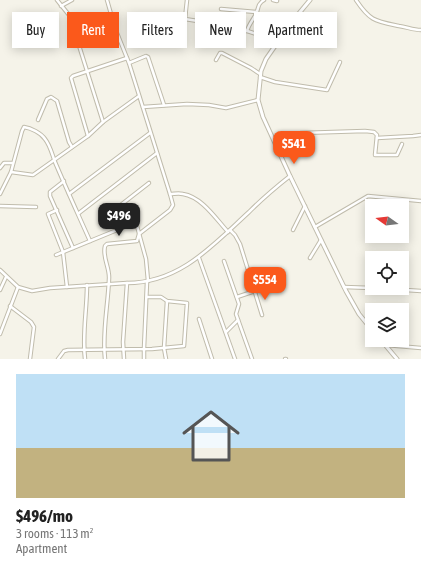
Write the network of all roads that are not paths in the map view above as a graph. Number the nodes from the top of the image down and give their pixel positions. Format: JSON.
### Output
{"nodes":[{"id":1,"x":57,"y":0,"type":"edge"},
{"id":2,"x":72,"y":0,"type":"edge"},
{"id":3,"x":107,"y":0,"type":"edge"},
{"id":4,"x":187,"y":0,"type":"edge"},
{"id":5,"x":264,"y":0,"type":"edge"},
{"id":6,"x":308,"y":0,"type":"edge"},
{"id":7,"x":356,"y":0,"type":"edge"},
{"id":8,"x":61,"y":6,"type":"junction"},
{"id":9,"x":221,"y":9,"type":"dead end"},
{"id":10,"x":257,"y":12,"type":"joint"},
{"id":11,"x":299,"y":12,"type":"edge"},
{"id":12,"x":254,"y":17,"type":"edge"},
{"id":13,"x":421,"y":30,"type":"edge"},
{"id":14,"x":247,"y":31,"type":"junction"},
{"id":15,"x":254,"y":33,"type":"edge"},
{"id":16,"x":273,"y":48,"type":"edge"},
{"id":17,"x":127,"y":58,"type":"junction"},
{"id":18,"x":216,"y":60,"type":"dead end"},
{"id":19,"x":340,"y":62,"type":"dead end"},
{"id":20,"x":129,"y":63,"type":"junction"},
{"id":21,"x":87,"y":72,"type":"junction"},
{"id":22,"x":260,"y":76,"type":"junction"},
{"id":23,"x":139,"y":96,"type":"junction"},
{"id":24,"x":258,"y":100,"type":"junction"},
{"id":25,"x":164,"y":105,"type":"junction"},
{"id":26,"x":143,"y":107,"type":"junction"},
{"id":27,"x":38,"y":120,"type":"dead end"},
{"id":28,"x":103,"y":122,"type":"junction"},
{"id":29,"x":150,"y":133,"type":"junction"},
{"id":30,"x":421,"y":135,"type":"edge"},
{"id":31,"x":88,"y":136,"type":"junction"},
{"id":32,"x":376,"y":138,"type":"junction"},
{"id":33,"x":275,"y":141,"type":"junction"},
{"id":34,"x":402,"y":144,"type":"dead end"},
{"id":35,"x":72,"y":147,"type":"junction"},
{"id":36,"x":157,"y":153,"type":"junction"},
{"id":37,"x":54,"y":161,"type":"junction"},
{"id":38,"x":12,"y":163,"type":"junction"},
{"id":39,"x":0,"y":168,"type":"edge"},
{"id":40,"x":10,"y":172,"type":"junction"},
{"id":41,"x":290,"y":176,"type":"junction"},
{"id":42,"x":64,"y":181,"type":"junction"},
{"id":43,"x":149,"y":183,"type":"dead end"},
{"id":44,"x":0,"y":194,"type":"edge"},
{"id":45,"x":69,"y":194,"type":"junction"},
{"id":46,"x":170,"y":194,"type":"junction"},
{"id":47,"x":421,"y":201,"type":"edge"},
{"id":48,"x":305,"y":205,"type":"junction"},
{"id":49,"x":0,"y":206,"type":"edge"},
{"id":50,"x":36,"y":207,"type":"dead end"},
{"id":51,"x":57,"y":210,"type":"junction"},
{"id":52,"x":78,"y":213,"type":"junction"},
{"id":53,"x":125,"y":226,"type":"junction"},
{"id":54,"x":315,"y":227,"type":"junction"},
{"id":55,"x":230,"y":230,"type":"junction"},
{"id":56,"x":293,"y":230,"type":"dead end"},
{"id":57,"x":228,"y":232,"type":"junction"},
{"id":58,"x":139,"y":234,"type":"junction"},
{"id":59,"x":321,"y":239,"type":"junction"},
{"id":60,"x":90,"y":241,"type":"junction"},
{"id":61,"x":73,"y":248,"type":"junction"},
{"id":62,"x":63,"y":252,"type":"junction"},
{"id":63,"x":56,"y":255,"type":"dead end"},
{"id":64,"x":199,"y":257,"type":"junction"},
{"id":65,"x":310,"y":258,"type":"dead end"},
{"id":66,"x":224,"y":261,"type":"dead end"},
{"id":67,"x":0,"y":270,"type":"edge"},
{"id":68,"x":6,"y":277,"type":"junction"},
{"id":69,"x":148,"y":281,"type":"junction"},
{"id":70,"x":108,"y":283,"type":"junction"},
{"id":71,"x":127,"y":283,"type":"junction"},
{"id":72,"x":86,"y":285,"type":"junction"},
{"id":73,"x":18,"y":287,"type":"junction"},
{"id":74,"x":67,"y":287,"type":"junction"},
{"id":75,"x":344,"y":287,"type":"junction"},
{"id":76,"x":365,"y":288,"type":"edge"},
{"id":77,"x":0,"y":290,"type":"edge"},
{"id":78,"x":409,"y":290,"type":"edge"},
{"id":79,"x":421,"y":291,"type":"edge"},
{"id":80,"x":255,"y":292,"type":"junction"},
{"id":81,"x":147,"y":297,"type":"junction"},
{"id":82,"x":237,"y":297,"type":"junction"},
{"id":83,"x":167,"y":301,"type":"junction"},
{"id":84,"x":10,"y":306,"type":"junction"},
{"id":85,"x":262,"y":315,"type":"dead end"},
{"id":86,"x":199,"y":319,"type":"dead end"},
{"id":87,"x":238,"y":320,"type":"junction"},
{"id":88,"x":365,"y":321,"type":"edge"},
{"id":89,"x":226,"y":332,"type":"junction"},
{"id":90,"x":0,"y":334,"type":"edge"},
{"id":91,"x":387,"y":347,"type":"edge"},
{"id":92,"x":409,"y":347,"type":"edge"},
{"id":93,"x":144,"y":348,"type":"junction"},
{"id":94,"x":164,"y":348,"type":"junction"},
{"id":95,"x":421,"y":348,"type":"edge"},
{"id":96,"x":104,"y":349,"type":"junction"},
{"id":97,"x":122,"y":349,"type":"junction"},
{"id":98,"x":84,"y":350,"type":"junction"},
{"id":99,"x":30,"y":359,"type":"edge"},
{"id":100,"x":58,"y":359,"type":"edge"},
{"id":101,"x":85,"y":359,"type":"edge"},
{"id":102,"x":105,"y":359,"type":"edge"},
{"id":103,"x":124,"y":359,"type":"edge"},
{"id":104,"x":144,"y":359,"type":"edge"},
{"id":105,"x":166,"y":359,"type":"edge"},
{"id":106,"x":212,"y":359,"type":"edge"},
{"id":107,"x":235,"y":359,"type":"edge"},
{"id":108,"x":252,"y":359,"type":"edge"},
{"id":109,"x":397,"y":359,"type":"edge"}],
"edges":[{"from":1,"to":8,"type":"street"},
{"from":2,"to":8,"type":"street"},
{"from":3,"to":17,"type":"street"},
{"from":4,"to":14,"type":"street"},
{"from":5,"to":10,"type":"street"},
{"from":6,"to":11,"type":"street"},
{"from":7,"to":13,"type":"street"},
{"from":8,"to":21,"type":"street"},
{"from":9,"to":10,"type":"street"},
{"from":12,"to":14,"type":"street"},
{"from":14,"to":15,"type":"street"},
{"from":16,"to":22,"type":"street"},
{"from":17,"to":20,"type":"street"},
{"from":17,"to":21,"type":"street"},
{"from":18,"to":22,"type":"street"},
{"from":19,"to":22,"type":"street"},
{"from":20,"to":23,"type":"street"},
{"from":20,"to":25,"type":"street"},
{"from":21,"to":28,"type":"street"},
{"from":21,"to":31,"type":"street"},
{"from":22,"to":24,"type":"street"},
{"from":23,"to":26,"type":"street"},
{"from":23,"to":28,"type":"street"},
{"from":24,"to":25,"type":"street"},
{"from":24,"to":33,"type":"street"},
{"from":25,"to":26,"type":"street"},
{"from":26,"to":29,"type":"street"},
{"from":27,"to":35,"type":"street"},
{"from":28,"to":31,"type":"street"},
{"from":29,"to":36,"type":"street"},
{"from":29,"to":45,"type":"street"},
{"from":30,"to":32,"type":"street"},
{"from":31,"to":35,"type":"street"},
{"from":32,"to":33,"type":"street"},
{"from":32,"to":34,"type":"street"},
{"from":33,"to":41,"type":"street"},
{"from":35,"to":37,"type":"street"},
{"from":36,"to":46,"type":"street"},
{"from":36,"to":52,"type":"street"},
{"from":37,"to":38,"type":"street"},
{"from":37,"to":40,"type":"street"},
{"from":37,"to":42,"type":"street"},
{"from":38,"to":39,"type":"street"},
{"from":38,"to":40,"type":"street"},
{"from":40,"to":44,"type":"street"},
{"from":41,"to":48,"type":"street"},
{"from":41,"to":55,"type":"street"},
{"from":42,"to":45,"type":"street"},
{"from":42,"to":51,"type":"street"},
{"from":43,"to":53,"type":"street"},
{"from":45,"to":52,"type":"street"},
{"from":46,"to":57,"type":"street"},
{"from":46,"to":58,"type":"street"},
{"from":47,"to":54,"type":"street"},
{"from":48,"to":54,"type":"street"},
{"from":48,"to":56,"type":"street"},
{"from":49,"to":50,"type":"street"},
{"from":51,"to":61,"type":"street"},
{"from":51,"to":62,"type":"street"},
{"from":52,"to":60,"type":"street"},
{"from":53,"to":58,"type":"street"},
{"from":53,"to":60,"type":"street"},
{"from":54,"to":59,"type":"street"},
{"from":55,"to":57,"type":"street"},
{"from":55,"to":80,"type":"street"},
{"from":57,"to":64,"type":"street"},
{"from":58,"to":69,"type":"street"},
{"from":58,"to":70,"type":"street"},
{"from":59,"to":65,"type":"street"},
{"from":59,"to":75,"type":"street"},
{"from":60,"to":61,"type":"street"},
{"from":61,"to":62,"type":"street"},
{"from":62,"to":63,"type":"street"},
{"from":62,"to":74,"type":"street"},
{"from":64,"to":69,"type":"street"},
{"from":64,"to":89,"type":"street"},
{"from":66,"to":82,"type":"street"},
{"from":67,"to":68,"type":"street"},
{"from":68,"to":73,"type":"street"},
{"from":68,"to":77,"type":"street"},
{"from":69,"to":71,"type":"street"},
{"from":69,"to":81,"type":"street"},
{"from":70,"to":71,"type":"street"},
{"from":70,"to":72,"type":"street"},
{"from":70,"to":96,"type":"street"},
{"from":71,"to":97,"type":"street"},
{"from":72,"to":74,"type":"street"},
{"from":72,"to":98,"type":"street"},
{"from":73,"to":74,"type":"street"},
{"from":73,"to":84,"type":"street"},
{"from":75,"to":76,"type":"street"},
{"from":75,"to":88,"type":"street"},
{"from":78,"to":79,"type":"street"},
{"from":80,"to":82,"type":"street"},
{"from":80,"to":85,"type":"street"},
{"from":81,"to":83,"type":"street"},
{"from":81,"to":93,"type":"street"},
{"from":82,"to":87,"type":"street"},
{"from":83,"to":94,"type":"street"},
{"from":83,"to":94,"type":"street"},
{"from":84,"to":90,"type":"street"},
{"from":84,"to":99,"type":"street"},
{"from":86,"to":106,"type":"street"},
{"from":87,"to":89,"type":"street"},
{"from":87,"to":108,"type":"street"},
{"from":89,"to":107,"type":"street"},
{"from":91,"to":109,"type":"street"},
{"from":92,"to":95,"type":"street"},
{"from":93,"to":94,"type":"street"},
{"from":93,"to":97,"type":"street"},
{"from":93,"to":104,"type":"street"},
{"from":94,"to":105,"type":"street"},
{"from":96,"to":97,"type":"street"},
{"from":96,"to":98,"type":"street"},
{"from":96,"to":102,"type":"street"},
{"from":97,"to":103,"type":"street"},
{"from":98,"to":100,"type":"street"},
{"from":98,"to":101,"type":"street"}]}
